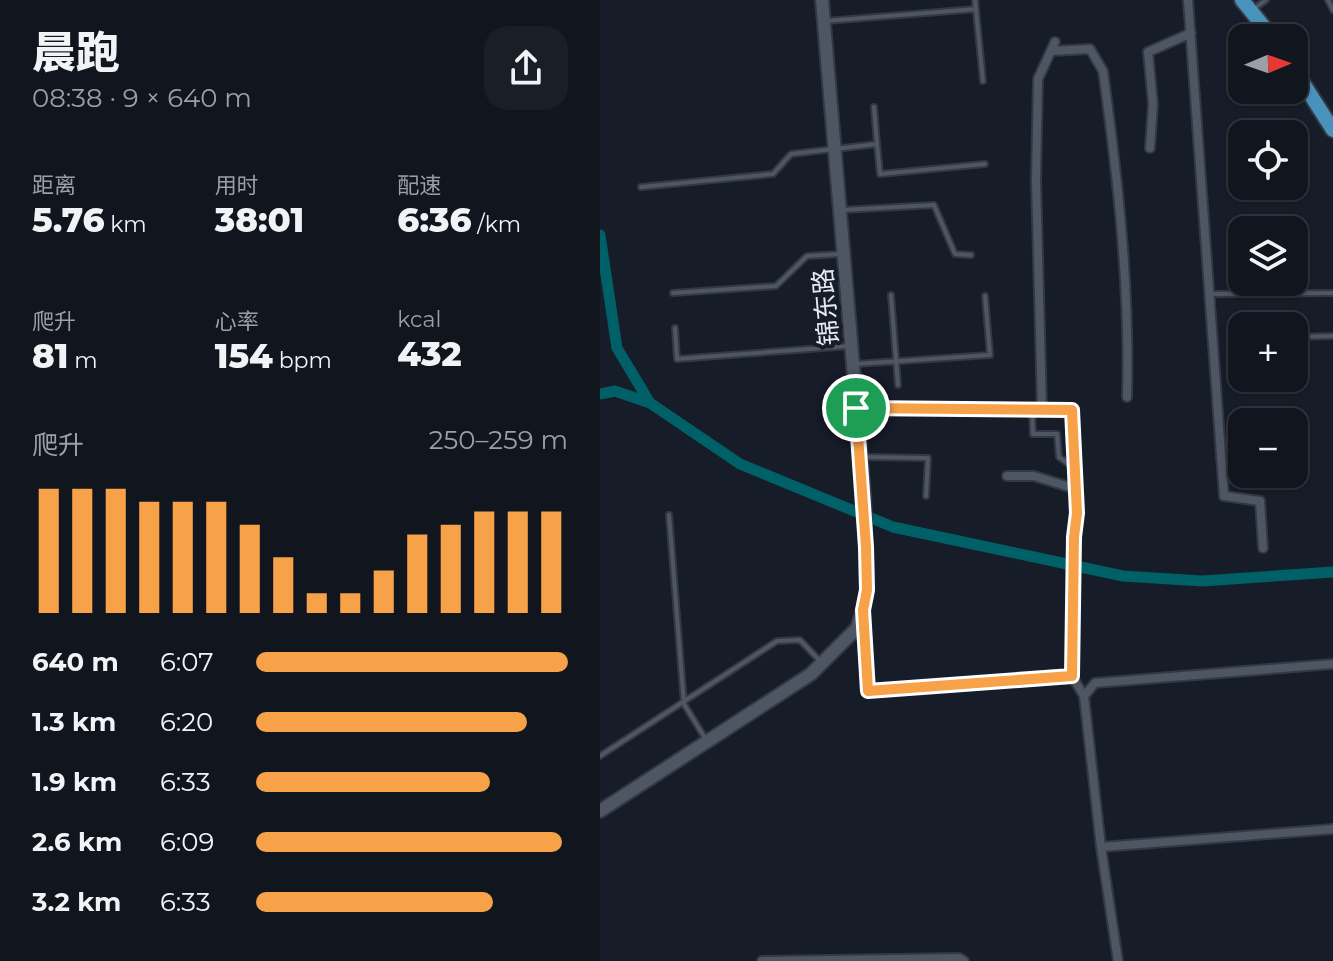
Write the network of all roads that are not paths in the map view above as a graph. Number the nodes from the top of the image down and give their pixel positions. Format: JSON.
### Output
{"nodes":[{"id":1,"x":822,"y":0,"type":"edge"},
{"id":2,"x":975,"y":0,"type":"edge"},
{"id":3,"x":1188,"y":0,"type":"edge"},
{"id":4,"x":1266,"y":0,"type":"edge"},
{"id":5,"x":1328,"y":0,"type":"edge"},
{"id":6,"x":1246,"y":5,"type":"edge"},
{"id":7,"x":976,"y":9,"type":"junction"},
{"id":8,"x":1333,"y":10,"type":"edge"},
{"id":9,"x":824,"y":21,"type":"junction"},
{"id":10,"x":1262,"y":24,"type":"edge"},
{"id":11,"x":1191,"y":33,"type":"junction"},
{"id":12,"x":1055,"y":42,"type":"dead end"},
{"id":13,"x":1051,"y":51,"type":"junction"},
{"id":14,"x":983,"y":81,"type":"dead end"},
{"id":15,"x":1308,"y":91,"type":"edge"},
{"id":16,"x":874,"y":107,"type":"dead end"},
{"id":17,"x":1333,"y":130,"type":"edge"},
{"id":18,"x":877,"y":144,"type":"junction"},
{"id":19,"x":834,"y":148,"type":"junction"},
{"id":20,"x":1150,"y":148,"type":"dead end"},
{"id":21,"x":985,"y":164,"type":"dead end"},
{"id":22,"x":641,"y":187,"type":"dead end"},
{"id":23,"x":840,"y":210,"type":"junction"},
{"id":24,"x":843,"y":253,"type":"junction"},
{"id":25,"x":971,"y":255,"type":"dead end"},
{"id":26,"x":673,"y":293,"type":"dead end"},
{"id":27,"x":1333,"y":293,"type":"edge"},
{"id":28,"x":1210,"y":294,"type":"junction"},
{"id":29,"x":891,"y":295,"type":"dead end"},
{"id":30,"x":985,"y":296,"type":"dead end"},
{"id":31,"x":675,"y":328,"type":"dead end"},
{"id":32,"x":1333,"y":336,"type":"edge"},
{"id":33,"x":1308,"y":337,"type":"edge"},
{"id":34,"x":851,"y":346,"type":"junction"},
{"id":35,"x":896,"y":362,"type":"junction"},
{"id":36,"x":853,"y":364,"type":"junction"},
{"id":37,"x":898,"y":385,"type":"dead end"},
{"id":38,"x":1127,"y":397,"type":"dead end"},
{"id":39,"x":856,"y":408,"type":"junction"},
{"id":40,"x":1037,"y":410,"type":"junction"},
{"id":41,"x":860,"y":457,"type":"junction"},
{"id":42,"x":1075,"y":468,"type":"junction"},
{"id":43,"x":1007,"y":476,"type":"dead end"},
{"id":44,"x":1076,"y":489,"type":"junction"},
{"id":45,"x":926,"y":496,"type":"dead end"},
{"id":46,"x":669,"y":515,"type":"dead end"},
{"id":47,"x":1263,"y":548,"type":"dead end"},
{"id":48,"x":863,"y":610,"type":"junction"},
{"id":49,"x":823,"y":663,"type":"junction"},
{"id":50,"x":1333,"y":664,"type":"edge"},
{"id":51,"x":1072,"y":676,"type":"junction"},
{"id":52,"x":1084,"y":696,"type":"junction"},
{"id":53,"x":684,"y":704,"type":"junction"},
{"id":54,"x":707,"y":741,"type":"junction"},
{"id":55,"x":600,"y":756,"type":"edge"},
{"id":56,"x":600,"y":811,"type":"edge"},
{"id":57,"x":1333,"y":829,"type":"edge"},
{"id":58,"x":1101,"y":847,"type":"junction"},
{"id":59,"x":762,"y":961,"type":"edge"},
{"id":60,"x":964,"y":961,"type":"edge"},
{"id":61,"x":1118,"y":961,"type":"edge"}],
"edges":[{"from":1,"to":9,"type":"main road","name":"锦东路"},
{"from":2,"to":7,"type":"lane"},
{"from":3,"to":11,"type":"street"},
{"from":4,"to":6,"type":"lane"},
{"from":5,"to":8,"type":"lane"},
{"from":6,"to":10,"type":"main road"},
{"from":7,"to":9,"type":"lane"},
{"from":7,"to":14,"type":"lane"},
{"from":9,"to":19,"type":"main road","name":"锦东路"},
{"from":11,"to":20,"type":"street"},
{"from":11,"to":28,"type":"street"},
{"from":12,"to":13,"type":"street"},
{"from":13,"to":38,"type":"street"},
{"from":13,"to":40,"type":"street"},
{"from":15,"to":17,"type":"main road"},
{"from":16,"to":18,"type":"lane"},
{"from":18,"to":19,"type":"lane"},
{"from":18,"to":21,"type":"lane"},
{"from":19,"to":22,"type":"lane"},
{"from":19,"to":23,"type":"main road","name":"锦东路"},
{"from":23,"to":24,"type":"main road","name":"锦东路"},
{"from":23,"to":25,"type":"lane"},
{"from":24,"to":26,"type":"lane"},
{"from":24,"to":34,"type":"main road","name":"锦东路"},
{"from":27,"to":28,"type":"lane"},
{"from":28,"to":47,"type":"street"},
{"from":29,"to":35,"type":"lane"},
{"from":30,"to":35,"type":"lane"},
{"from":31,"to":34,"type":"lane"},
{"from":32,"to":33,"type":"lane"},
{"from":34,"to":36,"type":"main road","name":"锦东路"},
{"from":35,"to":36,"type":"lane"},
{"from":35,"to":37,"type":"lane"},
{"from":36,"to":39,"type":"main road","name":"锦东路"},
{"from":39,"to":40,"type":"street"},
{"from":39,"to":41,"type":"main road","name":"锦东路"},
{"from":40,"to":42,"type":"lane"},
{"from":40,"to":42,"type":"street"},
{"from":41,"to":45,"type":"lane"},
{"from":41,"to":48,"type":"main road","name":"锦东路"},
{"from":42,"to":44,"type":"street"},
{"from":43,"to":44,"type":"street"},
{"from":44,"to":51,"type":"street"},
{"from":46,"to":53,"type":"lane"},
{"from":48,"to":49,"type":"main road","name":"锦东路"},
{"from":48,"to":51,"type":"street"},
{"from":49,"to":53,"type":"lane"},
{"from":49,"to":54,"type":"main road","name":"锦东路"},
{"from":50,"to":52,"type":"street"},
{"from":51,"to":52,"type":"street"},
{"from":52,"to":58,"type":"street"},
{"from":53,"to":54,"type":"lane"},
{"from":53,"to":55,"type":"lane"},
{"from":54,"to":56,"type":"main road","name":"锦东路"},
{"from":57,"to":58,"type":"street"},
{"from":58,"to":61,"type":"street"},
{"from":59,"to":60,"type":"street"}]}
